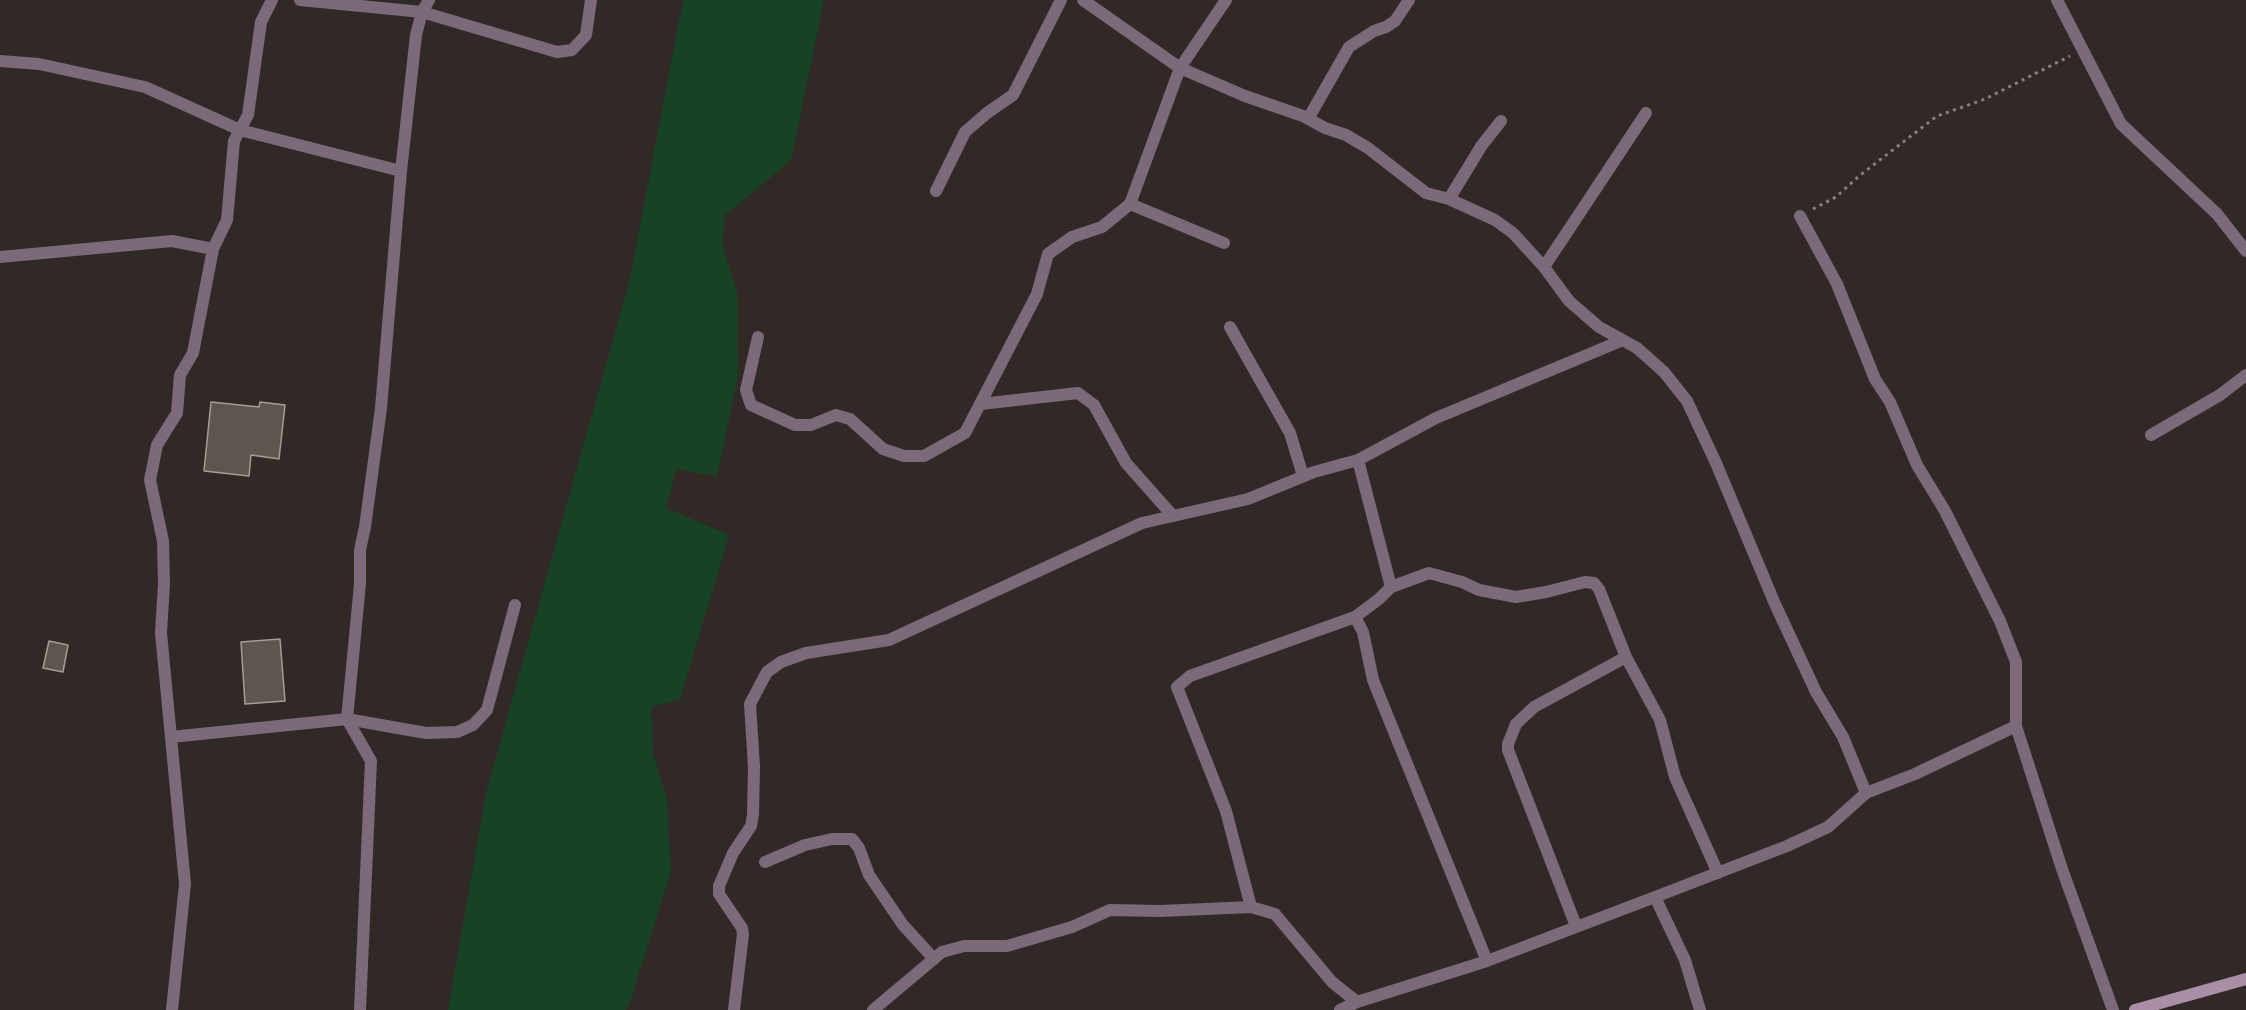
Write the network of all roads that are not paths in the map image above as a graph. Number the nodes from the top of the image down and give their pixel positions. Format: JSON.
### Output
{"nodes":[{"id":1,"x":272,"y":0,"type":"edge"},
{"id":2,"x":300,"y":0,"type":"edge"},
{"id":3,"x":429,"y":0,"type":"edge"},
{"id":4,"x":591,"y":0,"type":"edge"},
{"id":5,"x":1061,"y":0,"type":"edge"},
{"id":6,"x":1083,"y":0,"type":"edge"},
{"id":7,"x":1226,"y":0,"type":"edge"},
{"id":8,"x":1409,"y":0,"type":"edge"},
{"id":9,"x":2057,"y":0,"type":"edge"},
{"id":10,"x":422,"y":12,"type":"junction"},
{"id":11,"x":0,"y":61,"type":"edge"},
{"id":12,"x":1180,"y":68,"type":"junction"},
{"id":13,"x":1646,"y":113,"type":"dead end"},
{"id":14,"x":1308,"y":119,"type":"junction"},
{"id":15,"x":1501,"y":121,"type":"dead end"},
{"id":16,"x":240,"y":130,"type":"junction"},
{"id":17,"x":401,"y":171,"type":"junction"},
{"id":18,"x":936,"y":190,"type":"dead end"},
{"id":19,"x":1449,"y":199,"type":"junction"},
{"id":20,"x":1130,"y":204,"type":"junction"},
{"id":21,"x":1800,"y":216,"type":"road end"},
{"id":22,"x":1224,"y":243,"type":"dead end"},
{"id":23,"x":213,"y":249,"type":"junction"},
{"id":24,"x":2246,"y":251,"type":"edge"},
{"id":25,"x":0,"y":257,"type":"edge"},
{"id":26,"x":1544,"y":267,"type":"junction"},
{"id":27,"x":1230,"y":327,"type":"dead end"},
{"id":28,"x":758,"y":337,"type":"dead end"},
{"id":29,"x":1623,"y":340,"type":"junction"},
{"id":30,"x":2246,"y":375,"type":"edge"},
{"id":31,"x":981,"y":404,"type":"junction"},
{"id":32,"x":2151,"y":435,"type":"dead end"},
{"id":33,"x":1358,"y":460,"type":"junction"},
{"id":34,"x":1303,"y":476,"type":"junction"},
{"id":35,"x":1173,"y":516,"type":"junction"},
{"id":36,"x":1391,"y":586,"type":"junction"},
{"id":37,"x":515,"y":605,"type":"dead end"},
{"id":38,"x":1355,"y":618,"type":"junction"},
{"id":39,"x":1626,"y":657,"type":"junction"},
{"id":40,"x":346,"y":719,"type":"junction"},
{"id":41,"x":2016,"y":726,"type":"junction"},
{"id":42,"x":171,"y":737,"type":"junction"},
{"id":43,"x":1866,"y":793,"type":"junction"},
{"id":44,"x":765,"y":862,"type":"dead end"},
{"id":45,"x":1718,"y":873,"type":"junction"},
{"id":46,"x":1655,"y":897,"type":"junction"},
{"id":47,"x":1251,"y":907,"type":"junction"},
{"id":48,"x":1576,"y":926,"type":"junction"},
{"id":49,"x":934,"y":959,"type":"junction"},
{"id":50,"x":1487,"y":961,"type":"junction"},
{"id":51,"x":2246,"y":979,"type":"edge"},
{"id":52,"x":1357,"y":1002,"type":"junction"},
{"id":53,"x":172,"y":1010,"type":"edge"},
{"id":54,"x":360,"y":1010,"type":"edge"},
{"id":55,"x":734,"y":1010,"type":"edge"},
{"id":56,"x":873,"y":1010,"type":"edge"},
{"id":57,"x":1340,"y":1010,"type":"edge"},
{"id":58,"x":1700,"y":1010,"type":"edge"},
{"id":59,"x":2113,"y":1010,"type":"edge"},
{"id":60,"x":2135,"y":1010,"type":"edge"}],
"edges":[{"from":1,"to":16,"type":"street"},
{"from":2,"to":10,"type":"street"},
{"from":3,"to":10,"type":"street"},
{"from":4,"to":10,"type":"street"},
{"from":5,"to":18,"type":"street"},
{"from":6,"to":12,"type":"street"},
{"from":7,"to":12,"type":"street"},
{"from":8,"to":14,"type":"street"},
{"from":9,"to":24,"type":"street"},
{"from":10,"to":17,"type":"street"},
{"from":11,"to":16,"type":"street"},
{"from":12,"to":14,"type":"street"},
{"from":12,"to":20,"type":"street"},
{"from":13,"to":26,"type":"street"},
{"from":14,"to":19,"type":"street"},
{"from":15,"to":19,"type":"street"},
{"from":16,"to":17,"type":"street"},
{"from":16,"to":23,"type":"street"},
{"from":17,"to":40,"type":"street"},
{"from":19,"to":26,"type":"street"},
{"from":20,"to":22,"type":"street"},
{"from":20,"to":31,"type":"street"},
{"from":21,"to":41,"type":"street"},
{"from":23,"to":25,"type":"street"},
{"from":23,"to":42,"type":"street"},
{"from":26,"to":29,"type":"street"},
{"from":27,"to":34,"type":"street"},
{"from":28,"to":31,"type":"street"},
{"from":29,"to":33,"type":"street"},
{"from":29,"to":43,"type":"street"},
{"from":30,"to":32,"type":"street"},
{"from":31,"to":35,"type":"street"},
{"from":33,"to":34,"type":"street"},
{"from":33,"to":36,"type":"street"},
{"from":34,"to":35,"type":"street"},
{"from":35,"to":55,"type":"street"},
{"from":36,"to":38,"type":"street"},
{"from":36,"to":39,"type":"street"},
{"from":37,"to":40,"type":"street"},
{"from":38,"to":47,"type":"street"},
{"from":38,"to":50,"type":"street"},
{"from":39,"to":45,"type":"street"},
{"from":39,"to":48,"type":"street"},
{"from":40,"to":42,"type":"street"},
{"from":40,"to":54,"type":"street"},
{"from":41,"to":43,"type":"street"},
{"from":41,"to":59,"type":"street"},
{"from":42,"to":53,"type":"street"},
{"from":43,"to":45,"type":"street"},
{"from":44,"to":49,"type":"street"},
{"from":45,"to":46,"type":"street"},
{"from":46,"to":48,"type":"street"},
{"from":46,"to":58,"type":"street"},
{"from":47,"to":49,"type":"street"},
{"from":47,"to":52,"type":"street"},
{"from":48,"to":50,"type":"street"},
{"from":49,"to":56,"type":"street"},
{"from":50,"to":52,"type":"street"},
{"from":51,"to":60,"type":"street"},
{"from":52,"to":57,"type":"street"}]}
